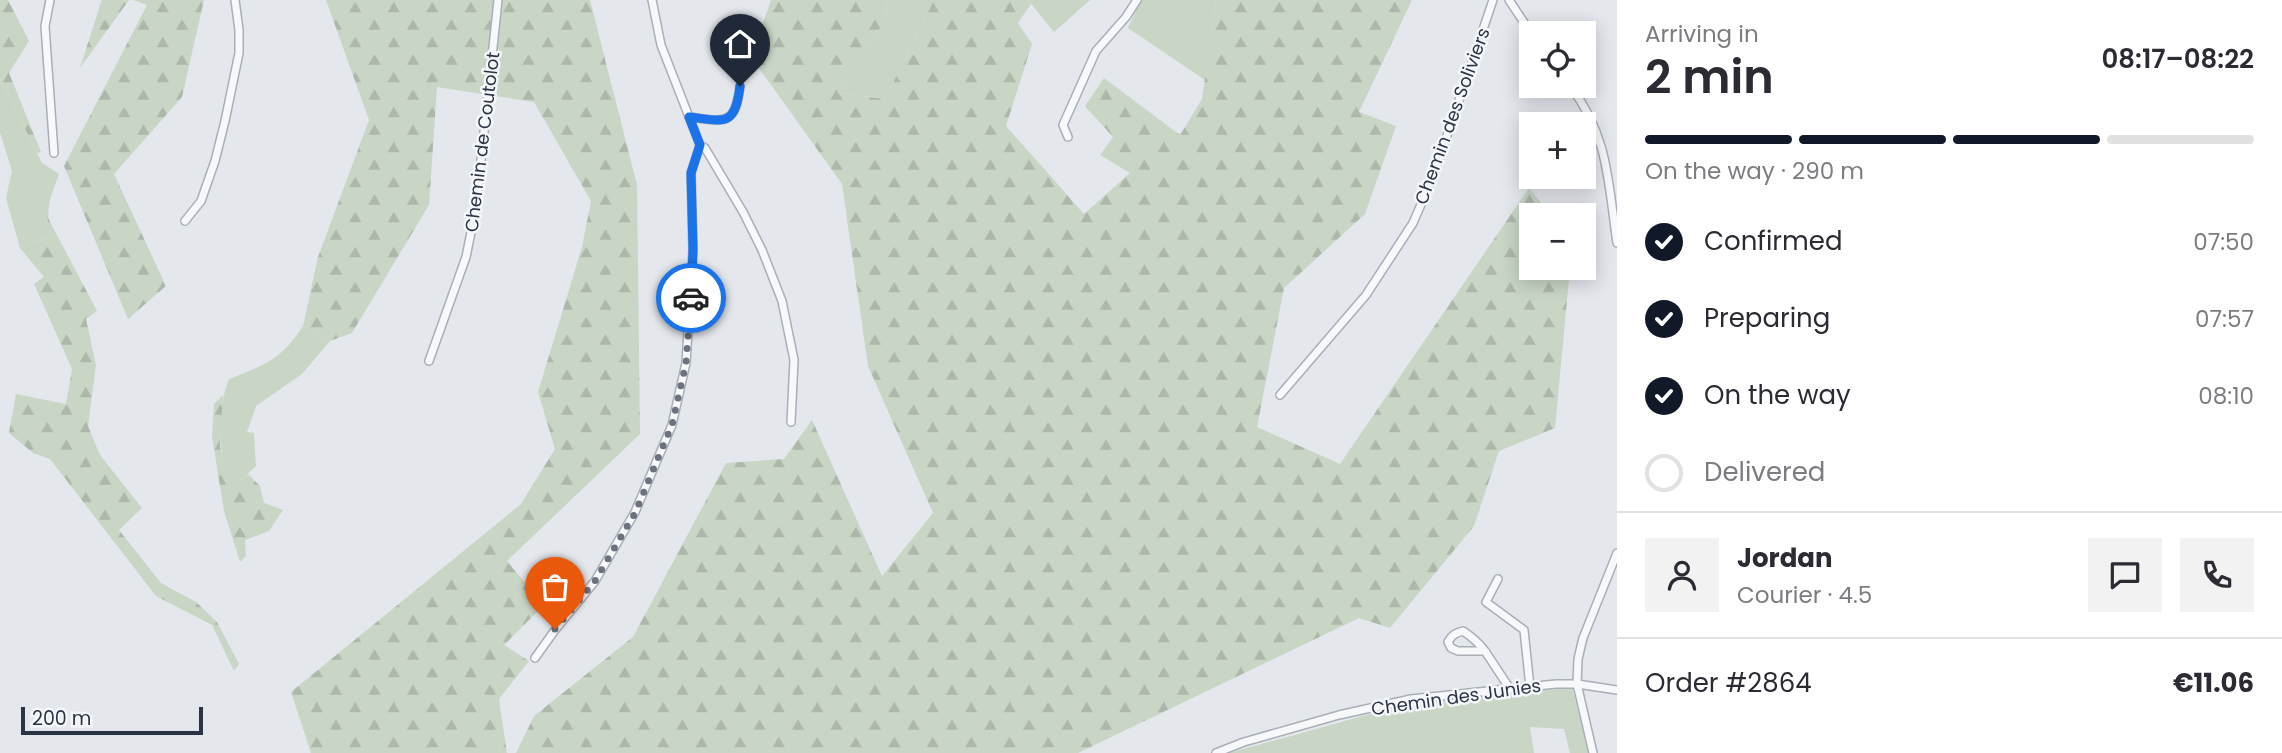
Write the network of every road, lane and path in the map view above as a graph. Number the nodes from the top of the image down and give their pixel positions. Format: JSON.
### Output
{"nodes":[{"id":1,"x":50,"y":0,"type":"edge"},
{"id":2,"x":235,"y":0,"type":"edge"},
{"id":3,"x":498,"y":0,"type":"edge"},
{"id":4,"x":652,"y":0,"type":"edge"},
{"id":5,"x":1137,"y":0,"type":"edge"},
{"id":6,"x":1493,"y":0,"type":"edge"},
{"id":7,"x":1509,"y":0,"type":"edge"},
{"id":8,"x":1523,"y":21,"type":"edge"},
{"id":9,"x":740,"y":86,"type":"dead end"},
{"id":10,"x":1578,"y":98,"type":"edge"},
{"id":11,"x":689,"y":117,"type":"junction"},
{"id":12,"x":1068,"y":137,"type":"dead end"},
{"id":13,"x":700,"y":145,"type":"junction"},
{"id":14,"x":54,"y":153,"type":"dead end"},
{"id":15,"x":186,"y":221,"type":"dead end"},
{"id":16,"x":1617,"y":243,"type":"edge"},
{"id":17,"x":429,"y":361,"type":"dead end"},
{"id":18,"x":1280,"y":395,"type":"dead end"},
{"id":19,"x":791,"y":422,"type":"dead end"},
{"id":20,"x":1617,"y":553,"type":"edge"},
{"id":21,"x":1497,"y":579,"type":"dead end"},
{"id":22,"x":1485,"y":651,"type":"junction"},
{"id":23,"x":535,"y":658,"type":"dead end"},
{"id":24,"x":1577,"y":684,"type":"junction"},
{"id":25,"x":1530,"y":687,"type":"junction"},
{"id":26,"x":1510,"y":689,"type":"junction"},
{"id":27,"x":1617,"y":691,"type":"edge"},
{"id":28,"x":1216,"y":753,"type":"edge"},
{"id":29,"x":1593,"y":753,"type":"edge"}],
"edges":[{"from":1,"to":14,"type":"street"},
{"from":2,"to":15,"type":"street"},
{"from":3,"to":17,"type":"street","name":"Chemin de Coutolot"},
{"from":4,"to":11,"type":"street"},
{"from":5,"to":12,"type":"street"},
{"from":6,"to":18,"type":"street","name":"Chemin des Soliviers"},
{"from":7,"to":8,"type":"street"},
{"from":9,"to":11,"type":"street"},
{"from":10,"to":16,"type":"street"},
{"from":11,"to":13,"type":"street"},
{"from":13,"to":19,"type":"street"},
{"from":13,"to":23,"type":"street"},
{"from":20,"to":24,"type":"street"},
{"from":21,"to":25,"type":"street"},
{"from":22,"to":22,"type":"street"},
{"from":22,"to":26,"type":"street"},
{"from":24,"to":25,"type":"street","name":"Chemin des Junies"},
{"from":24,"to":27,"type":"street","name":"Chemin des Junies"},
{"from":24,"to":29,"type":"street"},
{"from":25,"to":26,"type":"street","name":"Chemin des Junies"},
{"from":26,"to":28,"type":"street","name":"Chemin des Junies"}]}
